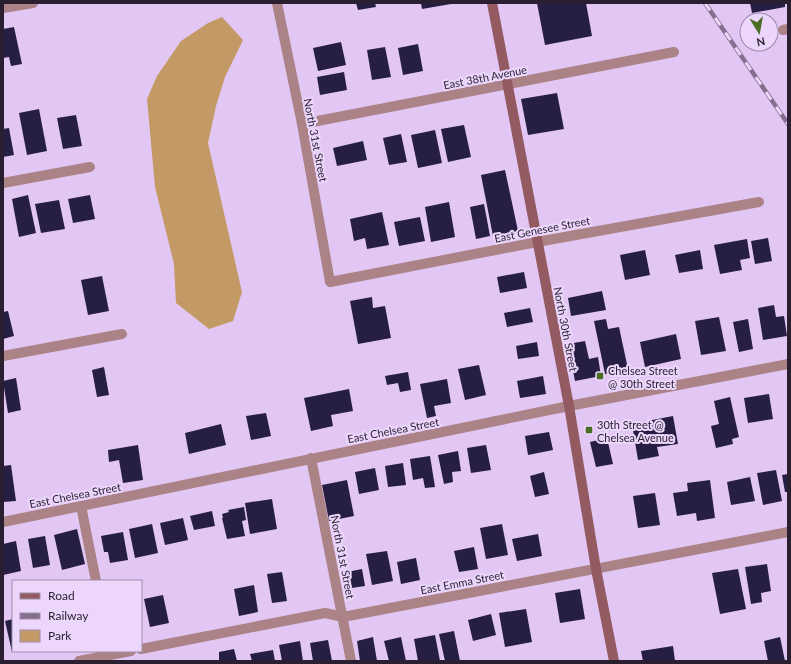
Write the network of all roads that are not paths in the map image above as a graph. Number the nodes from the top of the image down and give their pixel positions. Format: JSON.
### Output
{"nodes":[{"id":1,"x":33,"y":3,"type":"edge"},
{"id":2,"x":277,"y":3,"type":"edge"},
{"id":3,"x":492,"y":3,"type":"edge"},
{"id":4,"x":3,"y":8,"type":"edge"},
{"id":5,"x":674,"y":52,"type":"dead end"},
{"id":6,"x":508,"y":84,"type":"junction"},
{"id":7,"x":302,"y":124,"type":"junction"},
{"id":8,"x":90,"y":167,"type":"dead end"},
{"id":9,"x":3,"y":183,"type":"edge"},
{"id":10,"x":759,"y":202,"type":"dead end"},
{"id":11,"x":538,"y":242,"type":"junction"},
{"id":12,"x":330,"y":282,"type":"joint"},
{"id":13,"x":122,"y":334,"type":"dead end"},
{"id":14,"x":3,"y":356,"type":"edge"},
{"id":15,"x":788,"y":364,"type":"edge"},
{"id":16,"x":569,"y":406,"type":"junction"},
{"id":17,"x":312,"y":458,"type":"junction"},
{"id":18,"x":81,"y":506,"type":"junction"},
{"id":19,"x":3,"y":522,"type":"edge"},
{"id":20,"x":788,"y":532,"type":"edge"},
{"id":21,"x":596,"y":569,"type":"junction"},
{"id":22,"x":96,"y":580,"type":"edge"},
{"id":23,"x":343,"y":617,"type":"junction"},
{"id":24,"x":142,"y":649,"type":"edge"},
{"id":25,"x":126,"y":652,"type":"edge"},
{"id":26,"x":111,"y":656,"type":"edge"},
{"id":27,"x":79,"y":661,"type":"edge"},
{"id":28,"x":352,"y":661,"type":"edge"},
{"id":29,"x":614,"y":661,"type":"edge"}],
"edges":[{"from":1,"to":4,"type":"street"},
{"from":2,"to":7,"type":"street","name":"North 31st Street"},
{"from":3,"to":6,"type":"street","name":"North 30th Street"},
{"from":5,"to":6,"type":"street","name":"East 38th Avenue"},
{"from":6,"to":7,"type":"street","name":"East 38th Avenue"},
{"from":6,"to":11,"type":"street","name":"North 30th Street"},
{"from":7,"to":12,"type":"street","name":"North 31st Street"},
{"from":8,"to":9,"type":"street"},
{"from":10,"to":11,"type":"street","name":"East Genesee Street"},
{"from":11,"to":12,"type":"street","name":"East Genesee Street"},
{"from":11,"to":16,"type":"street","name":"North 30th Street"},
{"from":13,"to":14,"type":"street"},
{"from":15,"to":16,"type":"street","name":"East Chelsea Street"},
{"from":16,"to":17,"type":"street","name":"East Chelsea Street"},
{"from":16,"to":21,"type":"street","name":"North 30th Street"},
{"from":17,"to":18,"type":"street","name":"East Chelsea Street"},
{"from":17,"to":23,"type":"street","name":"North 31st Street"},
{"from":18,"to":19,"type":"street","name":"East Chelsea Street"},
{"from":18,"to":22,"type":"street"},
{"from":20,"to":21,"type":"street","name":"East Emma Street"},
{"from":21,"to":23,"type":"street","name":"East Emma Street"},
{"from":21,"to":29,"type":"street","name":"North 30th Street"},
{"from":23,"to":24,"type":"street","name":"East Emma Street"},
{"from":23,"to":28,"type":"street","name":"North 31st Street"},
{"from":25,"to":26,"type":"street"},
{"from":26,"to":27,"type":"street"}]}
